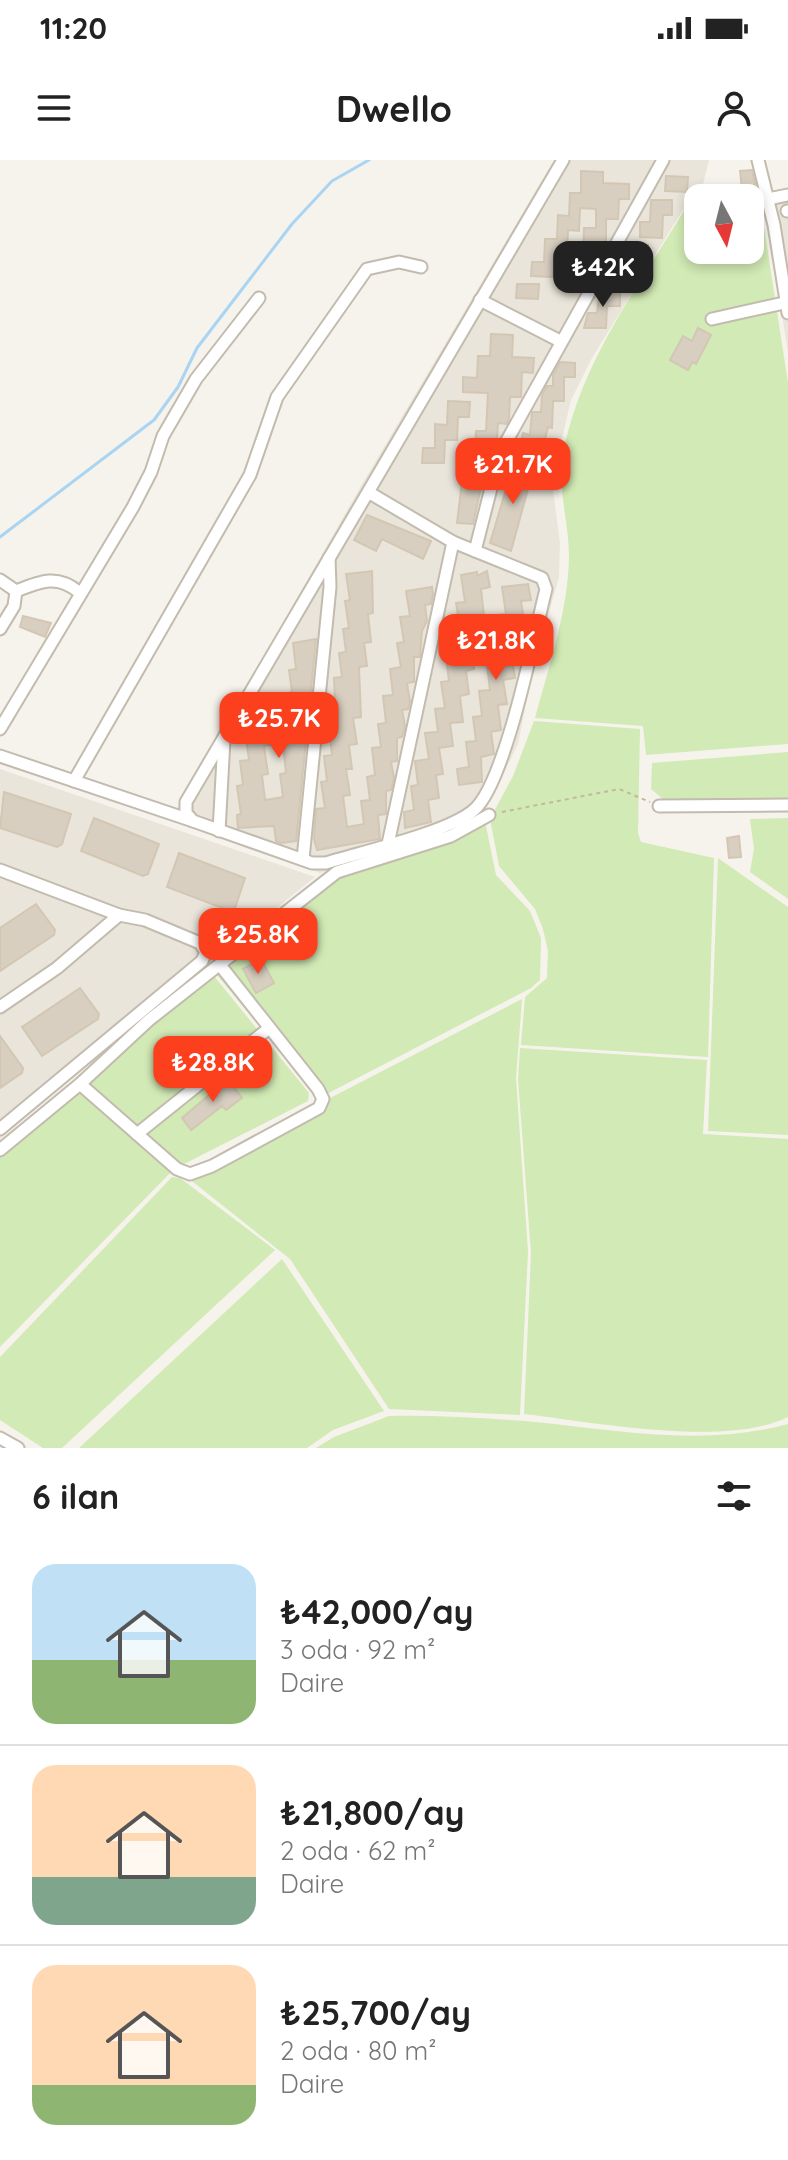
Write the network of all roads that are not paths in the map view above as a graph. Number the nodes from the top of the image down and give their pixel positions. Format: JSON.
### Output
{"nodes":[{"id":1,"x":563,"y":160,"type":"edge"},
{"id":2,"x":663,"y":160,"type":"edge"},
{"id":3,"x":758,"y":160,"type":"edge"},
{"id":4,"x":788,"y":195,"type":"edge"},
{"id":5,"x":768,"y":199,"type":"junction"},
{"id":6,"x":421,"y":267,"type":"dead end"},
{"id":7,"x":259,"y":298,"type":"dead end"},
{"id":8,"x":480,"y":300,"type":"junction"},
{"id":9,"x":787,"y":306,"type":"edge"},
{"id":10,"x":712,"y":319,"type":"dead end"},
{"id":11,"x":560,"y":341,"type":"junction"},
{"id":12,"x":368,"y":492,"type":"junction"},
{"id":13,"x":453,"y":542,"type":"junction"},
{"id":14,"x":475,"y":551,"type":"junction"},
{"id":15,"x":329,"y":558,"type":"junction"},
{"id":16,"x":0,"y":580,"type":"edge"},
{"id":17,"x":16,"y":591,"type":"junction"},
{"id":18,"x":79,"y":592,"type":"junction"},
{"id":19,"x":0,"y":629,"type":"edge"},
{"id":20,"x":0,"y":729,"type":"edge"},
{"id":21,"x":224,"y":737,"type":"junction"},
{"id":22,"x":0,"y":756,"type":"edge"},
{"id":23,"x":74,"y":781,"type":"junction"},
{"id":24,"x":788,"y":805,"type":"edge"},
{"id":25,"x":659,"y":806,"type":"road end"},
{"id":26,"x":489,"y":815,"type":"road end"},
{"id":27,"x":193,"y":821,"type":"junction"},
{"id":28,"x":219,"y":831,"type":"junction"},
{"id":29,"x":388,"y":844,"type":"junction"},
{"id":30,"x":303,"y":859,"type":"junction"},
{"id":31,"x":0,"y":870,"type":"edge"},
{"id":32,"x":119,"y":915,"type":"junction"},
{"id":33,"x":220,"y":965,"type":"junction"},
{"id":34,"x":0,"y":1007,"type":"edge"},
{"id":35,"x":268,"y":1029,"type":"junction"},
{"id":36,"x":80,"y":1084,"type":"junction"},
{"id":37,"x":0,"y":1129,"type":"edge"},
{"id":38,"x":137,"y":1134,"type":"junction"},
{"id":39,"x":0,"y":1150,"type":"edge"},
{"id":40,"x":0,"y":1438,"type":"edge"},
{"id":41,"x":18,"y":1448,"type":"edge"}],
"edges":[{"from":1,"to":8,"type":"street"},
{"from":2,"to":11,"type":"street"},
{"from":3,"to":5,"type":"street"},
{"from":4,"to":5,"type":"street"},
{"from":5,"to":9,"type":"street"},
{"from":6,"to":23,"type":"street"},
{"from":7,"to":18,"type":"street"},
{"from":8,"to":11,"type":"street"},
{"from":8,"to":12,"type":"street"},
{"from":9,"to":10,"type":"street"},
{"from":11,"to":14,"type":"street"},
{"from":12,"to":13,"type":"street"},
{"from":12,"to":15,"type":"street"},
{"from":13,"to":14,"type":"street"},
{"from":13,"to":29,"type":"street"},
{"from":14,"to":29,"type":"street"},
{"from":15,"to":21,"type":"street"},
{"from":15,"to":30,"type":"street"},
{"from":16,"to":17,"type":"street"},
{"from":17,"to":18,"type":"street"},
{"from":17,"to":19,"type":"street"},
{"from":18,"to":20,"type":"street"},
{"from":21,"to":27,"type":"street"},
{"from":21,"to":28,"type":"street"},
{"from":22,"to":23,"type":"street"},
{"from":23,"to":27,"type":"street"},
{"from":24,"to":25,"type":"street"},
{"from":26,"to":33,"type":"street"},
{"from":27,"to":28,"type":"street"},
{"from":28,"to":30,"type":"street"},
{"from":29,"to":30,"type":"street"},
{"from":31,"to":32,"type":"street"},
{"from":32,"to":34,"type":"street"},
{"from":32,"to":37,"type":"street"},
{"from":33,"to":35,"type":"street"},
{"from":33,"to":36,"type":"street"},
{"from":35,"to":38,"type":"street"},
{"from":35,"to":38,"type":"street"},
{"from":36,"to":38,"type":"street"},
{"from":36,"to":39,"type":"street"},
{"from":40,"to":41,"type":"street"}]}
